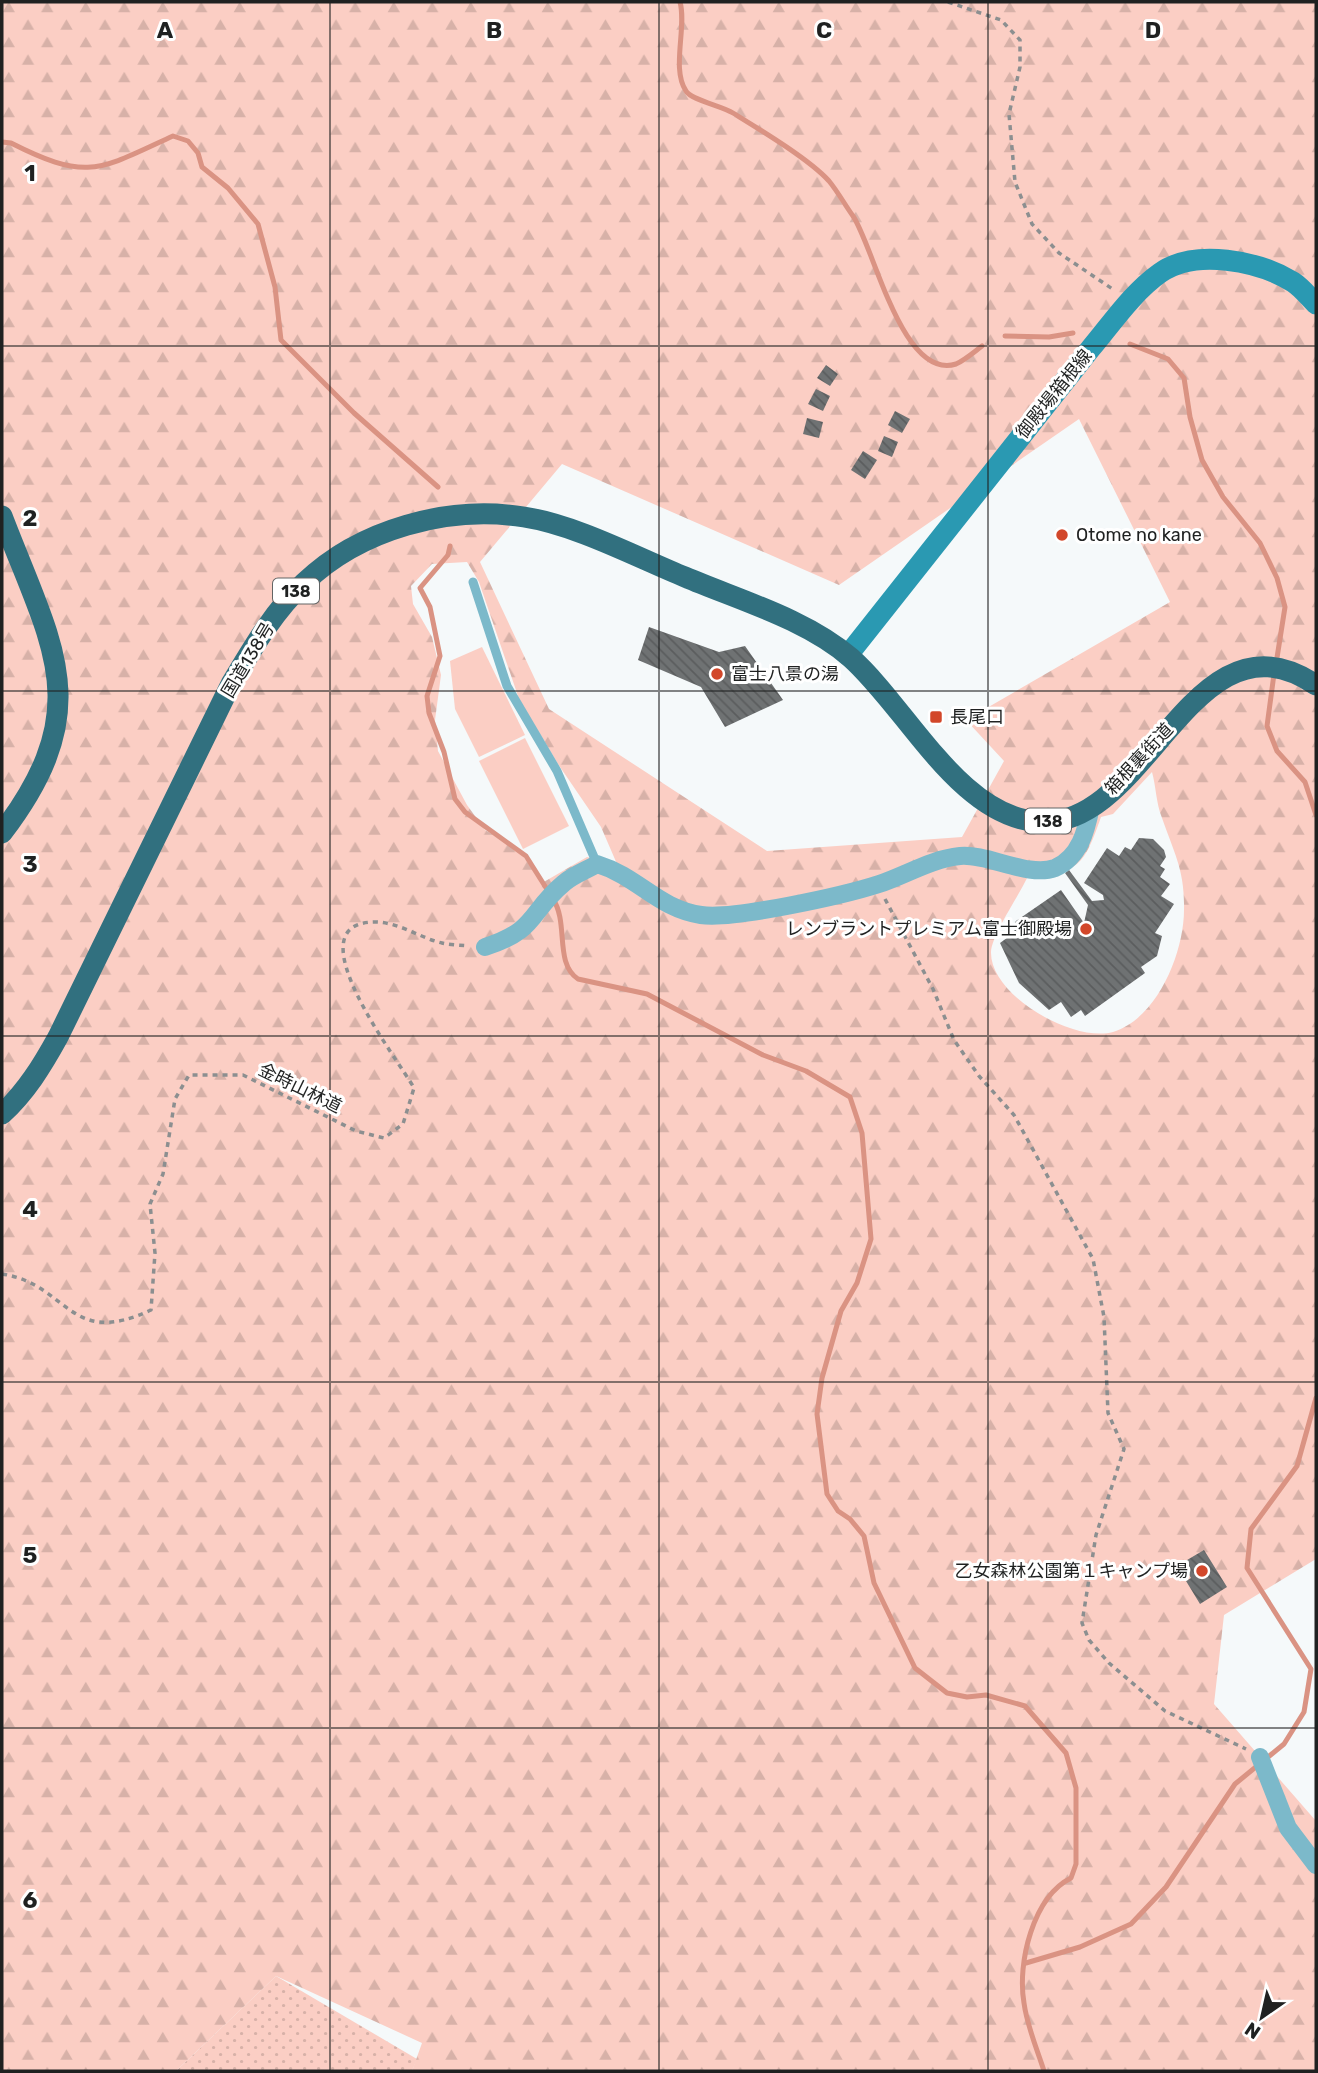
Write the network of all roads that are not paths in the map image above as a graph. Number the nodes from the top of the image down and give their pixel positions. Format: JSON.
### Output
{"nodes":[{"id":1,"x":1316,"y":304,"type":"edge"},
{"id":2,"x":2,"y":516,"type":"edge"},
{"id":3,"x":473,"y":582,"type":"dead end"},
{"id":4,"x":848,"y":655,"type":"junction"},
{"id":5,"x":1316,"y":685,"type":"edge"},
{"id":6,"x":1091,"y":807,"type":"junction"},
{"id":7,"x":2,"y":834,"type":"edge"},
{"id":8,"x":597,"y":864,"type":"junction"},
{"id":9,"x":485,"y":947,"type":"road end"},
{"id":10,"x":2,"y":1114,"type":"edge"},
{"id":11,"x":1260,"y":1757,"type":"road end"},
{"id":12,"x":1316,"y":1865,"type":"edge"}],
"edges":[{"from":1,"to":4,"type":"main road","name":"御殿場箱根線"},
{"from":2,"to":7,"type":"highway"},
{"from":3,"to":8,"type":"lane"},
{"from":4,"to":6,"type":"highway","name":"箱根裏街道","number":"138"},
{"from":4,"to":10,"type":"highway","name":"国道138号","number":"138"},
{"from":5,"to":6,"type":"highway","name":"箱根裏街道","number":"138"},
{"from":6,"to":8,"type":"street"},
{"from":8,"to":9,"type":"street"},
{"from":11,"to":12,"type":"street"}]}
